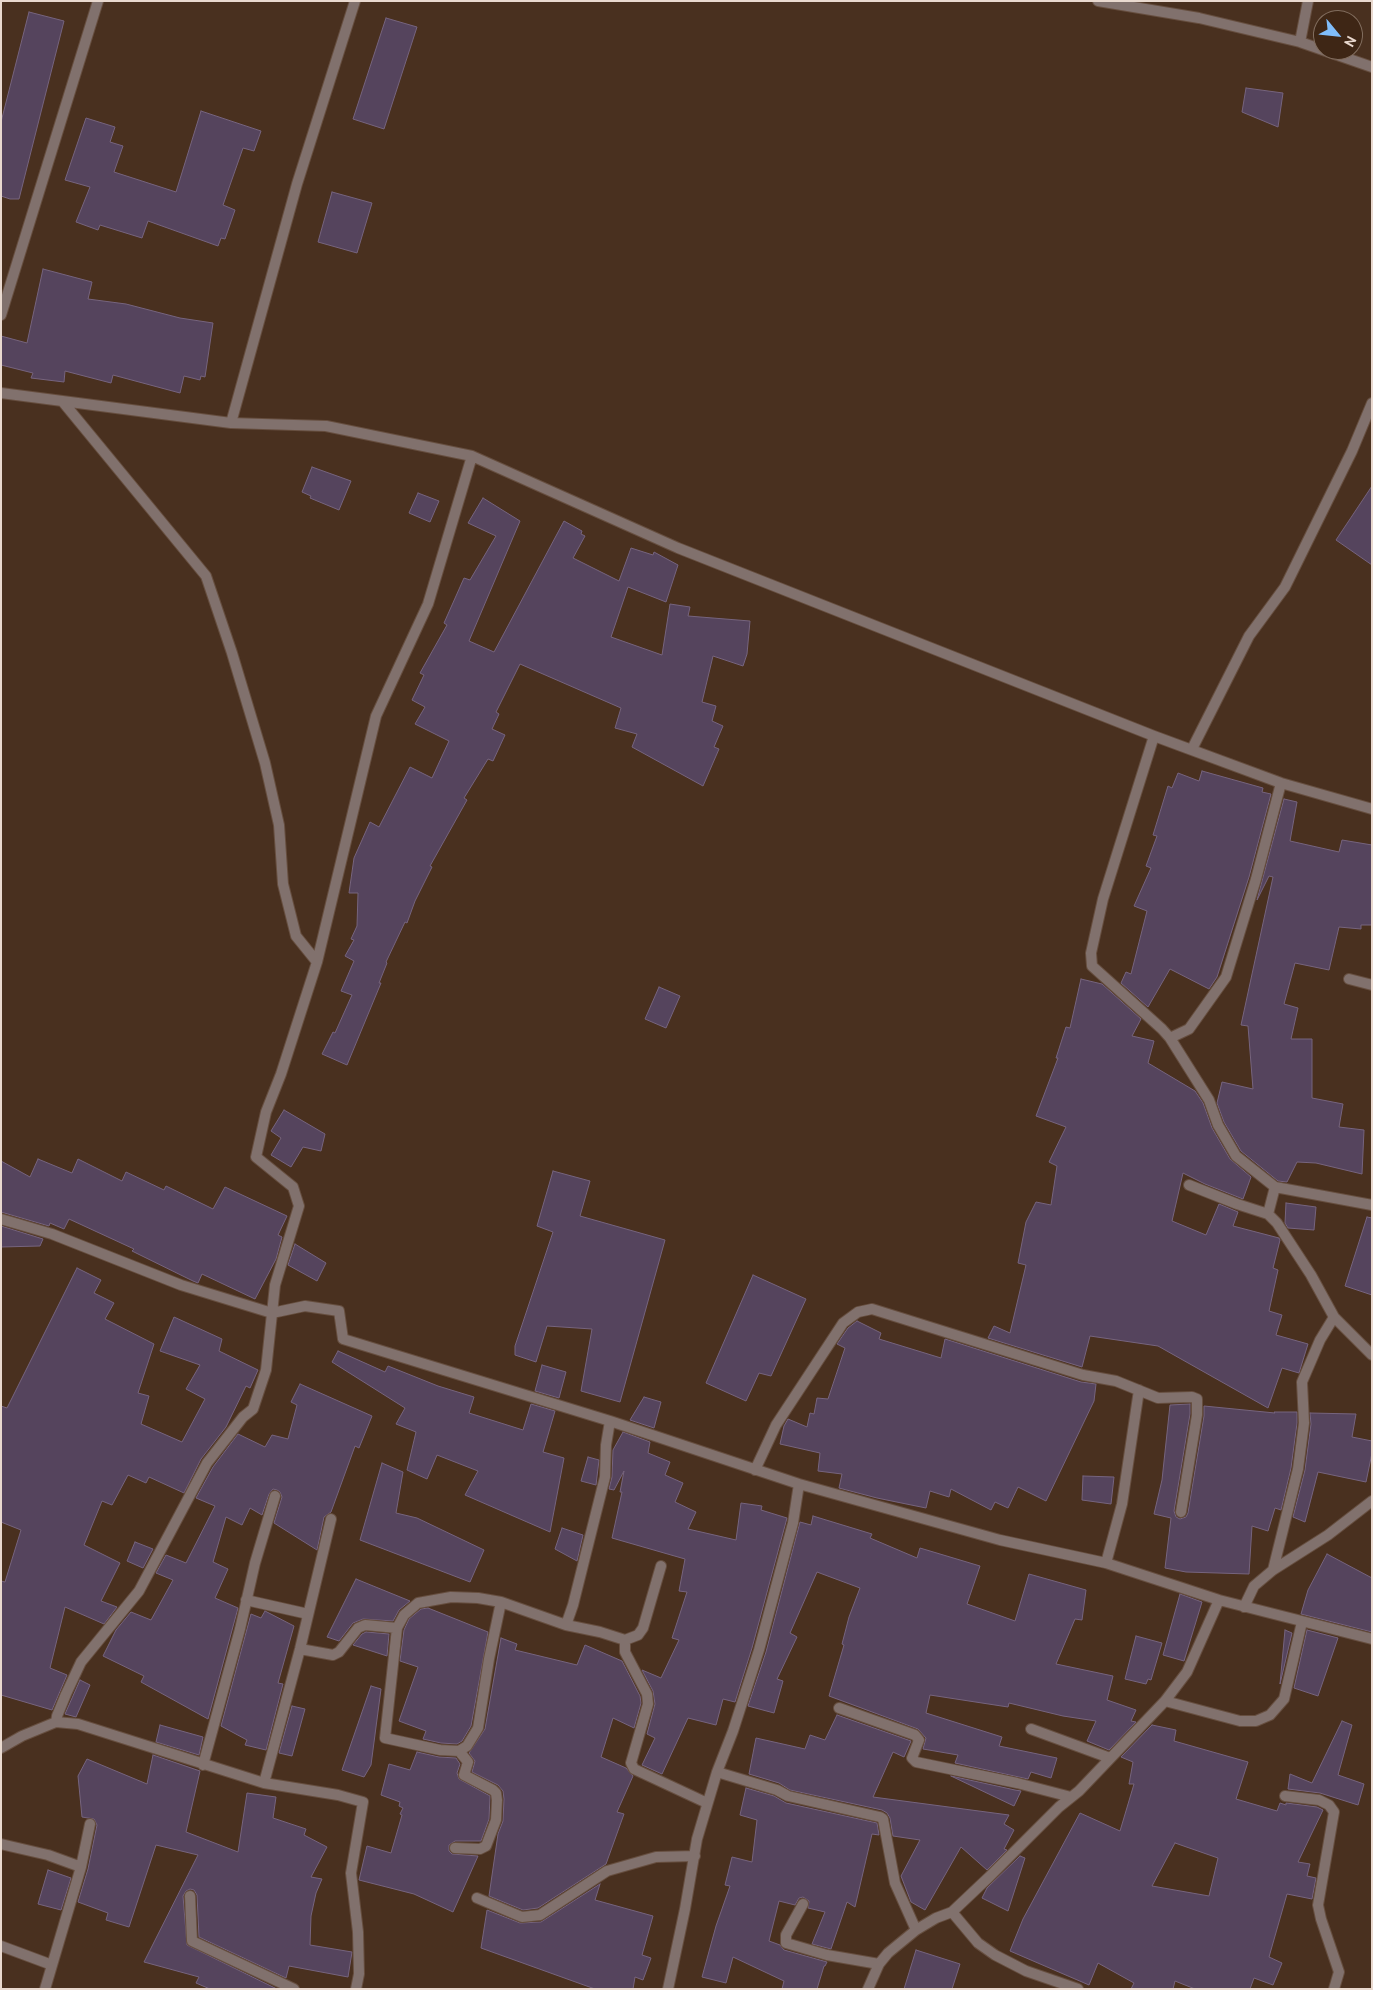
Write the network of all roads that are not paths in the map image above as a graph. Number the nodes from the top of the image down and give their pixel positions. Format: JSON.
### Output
{"nodes":[{"id":1,"x":98,"y":1,"type":"edge"},
{"id":2,"x":355,"y":1,"type":"edge"},
{"id":3,"x":1098,"y":1,"type":"edge"},
{"id":4,"x":1308,"y":1,"type":"edge"},
{"id":5,"x":1300,"y":42,"type":"junction"},
{"id":6,"x":1372,"y":67,"type":"edge"},
{"id":7,"x":1,"y":315,"type":"edge"},
{"id":8,"x":1,"y":393,"type":"edge"},
{"id":9,"x":62,"y":402,"type":"junction"},
{"id":10,"x":1372,"y":403,"type":"edge"},
{"id":11,"x":231,"y":423,"type":"junction"},
{"id":12,"x":472,"y":456,"type":"junction"},
{"id":13,"x":1154,"y":736,"type":"junction"},
{"id":14,"x":1192,"y":750,"type":"junction"},
{"id":15,"x":1281,"y":784,"type":"junction"},
{"id":16,"x":1372,"y":810,"type":"edge"},
{"id":17,"x":317,"y":962,"type":"junction"},
{"id":18,"x":1349,"y":979,"type":"dead end"},
{"id":19,"x":1372,"y":985,"type":"edge"},
{"id":20,"x":1170,"y":1038,"type":"junction"},
{"id":21,"x":1189,"y":1185,"type":"dead end"},
{"id":22,"x":1275,"y":1187,"type":"junction"},
{"id":23,"x":1372,"y":1206,"type":"edge"},
{"id":24,"x":1268,"y":1214,"type":"junction"},
{"id":25,"x":1,"y":1219,"type":"edge"},
{"id":26,"x":272,"y":1314,"type":"junction"},
{"id":27,"x":1334,"y":1317,"type":"junction"},
{"id":28,"x":1372,"y":1355,"type":"edge"},
{"id":29,"x":1139,"y":1390,"type":"junction"},
{"id":30,"x":610,"y":1422,"type":"junction"},
{"id":31,"x":755,"y":1470,"type":"junction"},
{"id":32,"x":799,"y":1484,"type":"junction"},
{"id":33,"x":275,"y":1496,"type":"dead end"},
{"id":34,"x":1372,"y":1501,"type":"edge"},
{"id":35,"x":1181,"y":1512,"type":"dead end"},
{"id":36,"x":331,"y":1519,"type":"dead end"},
{"id":37,"x":1106,"y":1562,"type":"junction"},
{"id":38,"x":662,"y":1566,"type":"dead end"},
{"id":39,"x":1273,"y":1570,"type":"junction"},
{"id":40,"x":246,"y":1600,"type":"junction"},
{"id":41,"x":1219,"y":1600,"type":"junction"},
{"id":42,"x":501,"y":1602,"type":"junction"},
{"id":43,"x":1244,"y":1607,"type":"junction"},
{"id":44,"x":308,"y":1614,"type":"junction"},
{"id":45,"x":1302,"y":1622,"type":"junction"},
{"id":46,"x":566,"y":1625,"type":"junction"},
{"id":47,"x":397,"y":1628,"type":"junction"},
{"id":48,"x":1372,"y":1639,"type":"edge"},
{"id":49,"x":626,"y":1640,"type":"junction"},
{"id":50,"x":300,"y":1649,"type":"junction"},
{"id":51,"x":1165,"y":1701,"type":"junction"},
{"id":52,"x":839,"y":1708,"type":"dead end"},
{"id":53,"x":56,"y":1722,"type":"junction"},
{"id":54,"x":1031,"y":1730,"type":"dead end"},
{"id":55,"x":1,"y":1748,"type":"edge"},
{"id":56,"x":459,"y":1751,"type":"junction"},
{"id":57,"x":1110,"y":1758,"type":"junction"},
{"id":58,"x":203,"y":1765,"type":"junction"},
{"id":59,"x":717,"y":1772,"type":"junction"},
{"id":60,"x":264,"y":1783,"type":"junction"},
{"id":61,"x":1285,"y":1796,"type":"dead end"},
{"id":62,"x":1071,"y":1797,"type":"junction"},
{"id":63,"x":707,"y":1803,"type":"junction"},
{"id":64,"x":90,"y":1824,"type":"dead end"},
{"id":65,"x":1,"y":1844,"type":"edge"},
{"id":66,"x":455,"y":1848,"type":"dead end"},
{"id":67,"x":695,"y":1856,"type":"junction"},
{"id":68,"x":80,"y":1867,"type":"junction"},
{"id":69,"x":190,"y":1896,"type":"dead end"},
{"id":70,"x":477,"y":1898,"type":"dead end"},
{"id":71,"x":802,"y":1904,"type":"dead end"},
{"id":72,"x":952,"y":1912,"type":"junction"},
{"id":73,"x":916,"y":1930,"type":"junction"},
{"id":74,"x":1,"y":1946,"type":"edge"},
{"id":75,"x":879,"y":1964,"type":"junction"},
{"id":76,"x":52,"y":1965,"type":"junction"},
{"id":77,"x":46,"y":1989,"type":"edge"},
{"id":78,"x":294,"y":1989,"type":"edge"},
{"id":79,"x":356,"y":1989,"type":"edge"},
{"id":80,"x":668,"y":1989,"type":"edge"},
{"id":81,"x":868,"y":1989,"type":"edge"},
{"id":82,"x":1078,"y":1989,"type":"edge"},
{"id":83,"x":1334,"y":1989,"type":"edge"}],
"edges":[{"from":1,"to":7,"type":"street"},
{"from":2,"to":11,"type":"street"},
{"from":3,"to":5,"type":"street"},
{"from":4,"to":5,"type":"street"},
{"from":5,"to":6,"type":"street"},
{"from":8,"to":9,"type":"street"},
{"from":9,"to":11,"type":"street"},
{"from":9,"to":17,"type":"street"},
{"from":10,"to":14,"type":"street"},
{"from":11,"to":12,"type":"street"},
{"from":12,"to":13,"type":"street"},
{"from":12,"to":17,"type":"street"},
{"from":13,"to":14,"type":"street"},
{"from":13,"to":20,"type":"street"},
{"from":14,"to":15,"type":"street"},
{"from":15,"to":16,"type":"street"},
{"from":15,"to":20,"type":"street"},
{"from":17,"to":26,"type":"street"},
{"from":18,"to":19,"type":"street"},
{"from":20,"to":22,"type":"street"},
{"from":21,"to":24,"type":"street"},
{"from":22,"to":23,"type":"street"},
{"from":22,"to":24,"type":"street"},
{"from":24,"to":27,"type":"street"},
{"from":25,"to":26,"type":"street"},
{"from":26,"to":30,"type":"street"},
{"from":26,"to":53,"type":"street"},
{"from":27,"to":28,"type":"street"},
{"from":27,"to":39,"type":"street"},
{"from":29,"to":31,"type":"street"},
{"from":29,"to":35,"type":"street"},
{"from":29,"to":37,"type":"street"},
{"from":30,"to":31,"type":"street"},
{"from":30,"to":46,"type":"street"},
{"from":31,"to":32,"type":"street"},
{"from":32,"to":37,"type":"street"},
{"from":32,"to":59,"type":"street"},
{"from":33,"to":40,"type":"street"},
{"from":34,"to":39,"type":"street"},
{"from":36,"to":44,"type":"street"},
{"from":37,"to":41,"type":"street"},
{"from":38,"to":49,"type":"street"},
{"from":39,"to":43,"type":"street"},
{"from":40,"to":44,"type":"street"},
{"from":40,"to":58,"type":"street"},
{"from":41,"to":43,"type":"street"},
{"from":41,"to":51,"type":"street"},
{"from":42,"to":46,"type":"street"},
{"from":42,"to":47,"type":"street"},
{"from":42,"to":56,"type":"street"},
{"from":43,"to":45,"type":"street"},
{"from":44,"to":50,"type":"street"},
{"from":45,"to":48,"type":"street"},
{"from":45,"to":51,"type":"street"},
{"from":46,"to":49,"type":"street"},
{"from":47,"to":50,"type":"street"},
{"from":47,"to":56,"type":"street"},
{"from":49,"to":63,"type":"street"},
{"from":50,"to":60,"type":"street"},
{"from":51,"to":57,"type":"street"},
{"from":52,"to":62,"type":"street"},
{"from":53,"to":55,"type":"street"},
{"from":53,"to":58,"type":"street"},
{"from":54,"to":57,"type":"street"},
{"from":56,"to":66,"type":"street"},
{"from":57,"to":62,"type":"street"},
{"from":58,"to":60,"type":"street"},
{"from":59,"to":63,"type":"street"},
{"from":59,"to":73,"type":"street"},
{"from":60,"to":79,"type":"street"},
{"from":61,"to":83,"type":"street"},
{"from":62,"to":72,"type":"street"},
{"from":63,"to":67,"type":"street"},
{"from":64,"to":68,"type":"street"},
{"from":65,"to":68,"type":"street"},
{"from":67,"to":70,"type":"street"},
{"from":67,"to":80,"type":"street"},
{"from":68,"to":76,"type":"street"},
{"from":69,"to":78,"type":"street"},
{"from":71,"to":75,"type":"street"},
{"from":72,"to":73,"type":"street"},
{"from":72,"to":82,"type":"street"},
{"from":73,"to":75,"type":"street"},
{"from":74,"to":76,"type":"street"},
{"from":75,"to":81,"type":"street"},
{"from":76,"to":77,"type":"street"}]}
